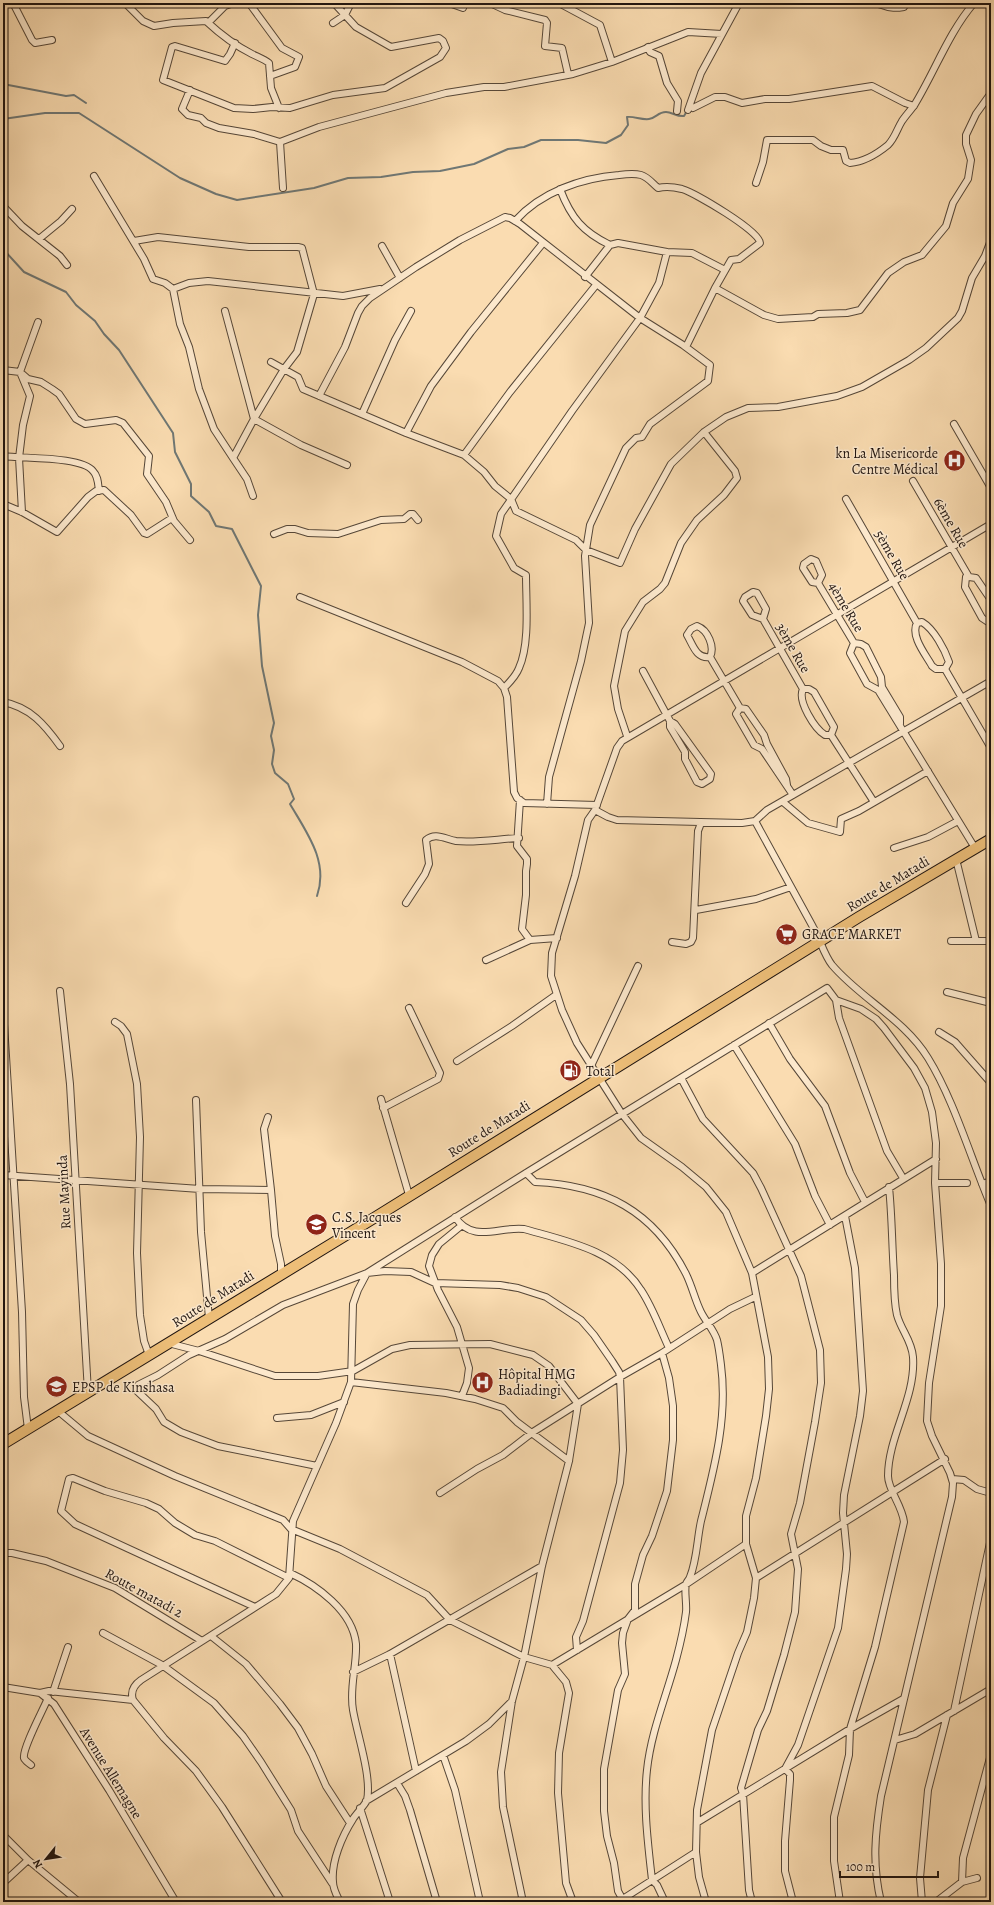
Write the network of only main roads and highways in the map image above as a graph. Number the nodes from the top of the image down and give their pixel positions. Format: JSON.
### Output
{"nodes":[{"id":1,"x":991,"y":839,"type":"edge"},
{"id":2,"x":3,"y":1444,"type":"edge"}],
"edges":[{"from":1,"to":2,"type":"highway","name":"Route de Matadi"}]}
